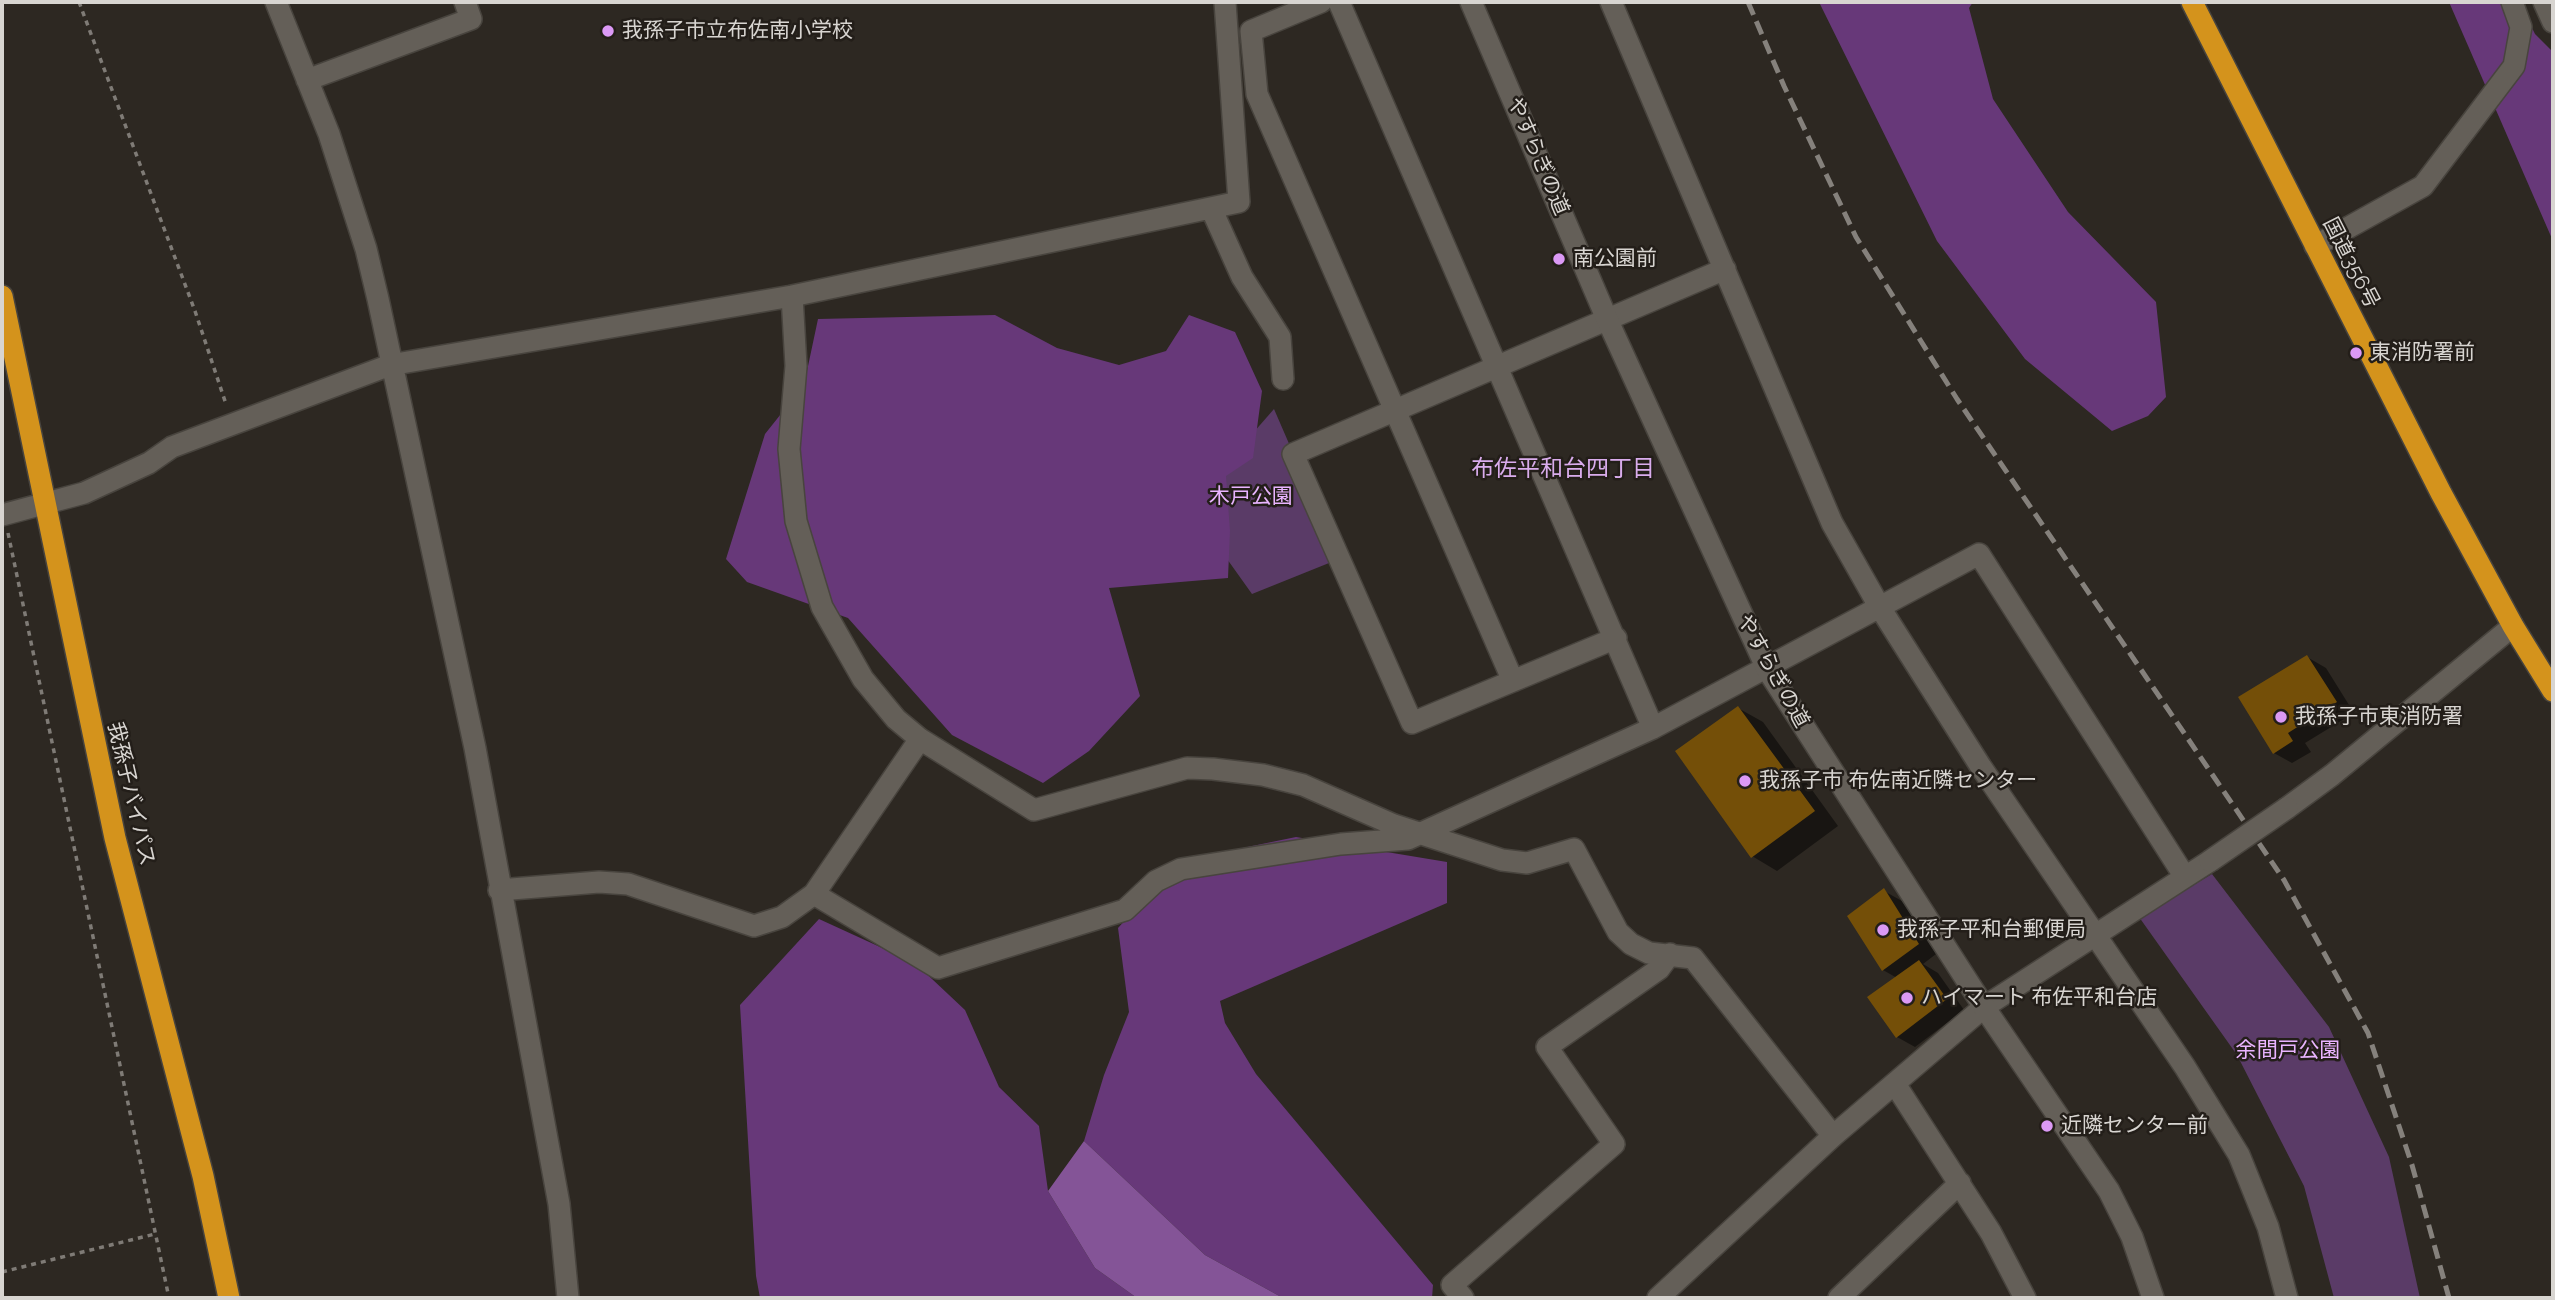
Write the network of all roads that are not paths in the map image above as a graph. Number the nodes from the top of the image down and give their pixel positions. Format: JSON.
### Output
{"nodes":[{"id":1,"x":276,"y":2,"type":"edge"},
{"id":2,"x":465,"y":2,"type":"edge"},
{"id":3,"x":1225,"y":2,"type":"edge"},
{"id":4,"x":1321,"y":2,"type":"edge"},
{"id":5,"x":1339,"y":2,"type":"edge"},
{"id":6,"x":1471,"y":2,"type":"edge"},
{"id":7,"x":1611,"y":2,"type":"edge"},
{"id":8,"x":2192,"y":2,"type":"edge"},
{"id":9,"x":2512,"y":2,"type":"edge"},
{"id":10,"x":2544,"y":2,"type":"edge"},
{"id":11,"x":2553,"y":22,"type":"edge"},
{"id":12,"x":307,"y":80,"type":"junction"},
{"id":13,"x":1211,"y":208,"type":"junction"},
{"id":14,"x":2315,"y":246,"type":"junction"},
{"id":15,"x":1725,"y":268,"type":"junction"},
{"id":16,"x":2,"y":296,"type":"edge"},
{"id":17,"x":792,"y":296,"type":"junction"},
{"id":18,"x":1607,"y":319,"type":"junction"},
{"id":19,"x":390,"y":365,"type":"junction"},
{"id":20,"x":1499,"y":366,"type":"junction"},
{"id":21,"x":1283,"y":379,"type":"dead end"},
{"id":22,"x":1396,"y":410,"type":"junction"},
{"id":23,"x":43,"y":503,"type":"junction"},
{"id":24,"x":3,"y":514,"type":"edge"},
{"id":25,"x":1879,"y":606,"type":"junction"},
{"id":26,"x":2513,"y":626,"type":"junction"},
{"id":27,"x":1616,"y":638,"type":"junction"},
{"id":28,"x":1767,"y":669,"type":"junction"},
{"id":29,"x":1513,"y":681,"type":"junction"},
{"id":30,"x":2553,"y":691,"type":"edge"},
{"id":31,"x":1653,"y":728,"type":"junction"},
{"id":32,"x":920,"y":739,"type":"junction"},
{"id":33,"x":1423,"y":832,"type":"junction"},
{"id":34,"x":2185,"y":877,"type":"junction"},
{"id":35,"x":499,"y":890,"type":"junction"},
{"id":36,"x":814,"y":894,"type":"junction"},
{"id":37,"x":2094,"y":936,"type":"junction"},
{"id":38,"x":1670,"y":954,"type":"junction"},
{"id":39,"x":1984,"y":1007,"type":"junction"},
{"id":40,"x":1895,"y":1084,"type":"junction"},
{"id":41,"x":1833,"y":1136,"type":"junction"},
{"id":42,"x":1960,"y":1183,"type":"junction"},
{"id":43,"x":1844,"y":1297,"type":"edge"},
{"id":44,"x":229,"y":1298,"type":"edge"},
{"id":45,"x":568,"y":1298,"type":"edge"},
{"id":46,"x":1463,"y":1298,"type":"edge"},
{"id":47,"x":1658,"y":1298,"type":"edge"},
{"id":48,"x":2025,"y":1298,"type":"edge"},
{"id":49,"x":2153,"y":1298,"type":"edge"},
{"id":50,"x":2287,"y":1298,"type":"edge"}],
"edges":[{"from":1,"to":12,"type":"street"},
{"from":2,"to":12,"type":"street"},
{"from":3,"to":13,"type":"street"},
{"from":4,"to":22,"type":"street"},
{"from":5,"to":20,"type":"street"},
{"from":6,"to":18,"type":"street","name":"やすらぎの道"},
{"from":7,"to":15,"type":"street"},
{"from":8,"to":14,"type":"highway","name":"国道356号"},
{"from":9,"to":14,"type":"street"},
{"from":10,"to":11,"type":"street"},
{"from":12,"to":19,"type":"street"},
{"from":13,"to":17,"type":"street"},
{"from":13,"to":21,"type":"street"},
{"from":14,"to":26,"type":"highway","name":"国道356号"},
{"from":15,"to":18,"type":"street"},
{"from":15,"to":25,"type":"street"},
{"from":16,"to":23,"type":"highway","name":"我孫子バイパス"},
{"from":17,"to":19,"type":"street"},
{"from":17,"to":32,"type":"street"},
{"from":18,"to":20,"type":"street"},
{"from":18,"to":28,"type":"street","name":"やすらぎの道"},
{"from":19,"to":23,"type":"street"},
{"from":19,"to":35,"type":"street"},
{"from":20,"to":22,"type":"street"},
{"from":20,"to":27,"type":"street"},
{"from":22,"to":29,"type":"street"},
{"from":22,"to":29,"type":"street"},
{"from":23,"to":24,"type":"street"},
{"from":23,"to":44,"type":"highway","name":"我孫子バイパス"},
{"from":25,"to":28,"type":"street"},
{"from":25,"to":34,"type":"street"},
{"from":25,"to":37,"type":"street"},
{"from":26,"to":30,"type":"highway","name":"国道356号"},
{"from":26,"to":34,"type":"street","bridge":true},
{"from":27,"to":29,"type":"street"},
{"from":27,"to":31,"type":"street"},
{"from":28,"to":31,"type":"street"},
{"from":28,"to":39,"type":"street","name":"やすらぎの道"},
{"from":31,"to":33,"type":"street"},
{"from":32,"to":33,"type":"street"},
{"from":32,"to":36,"type":"street"},
{"from":33,"to":36,"type":"street"},
{"from":33,"to":38,"type":"street"},
{"from":34,"to":37,"type":"street"},
{"from":35,"to":36,"type":"street"},
{"from":35,"to":45,"type":"street"},
{"from":37,"to":39,"type":"street"},
{"from":37,"to":50,"type":"street"},
{"from":38,"to":41,"type":"street"},
{"from":38,"to":46,"type":"street"},
{"from":39,"to":40,"type":"street"},
{"from":39,"to":49,"type":"street","name":"やすらぎの道"},
{"from":40,"to":41,"type":"street"},
{"from":40,"to":42,"type":"street"},
{"from":41,"to":47,"type":"street"},
{"from":42,"to":43,"type":"street"},
{"from":42,"to":48,"type":"street"}]}
